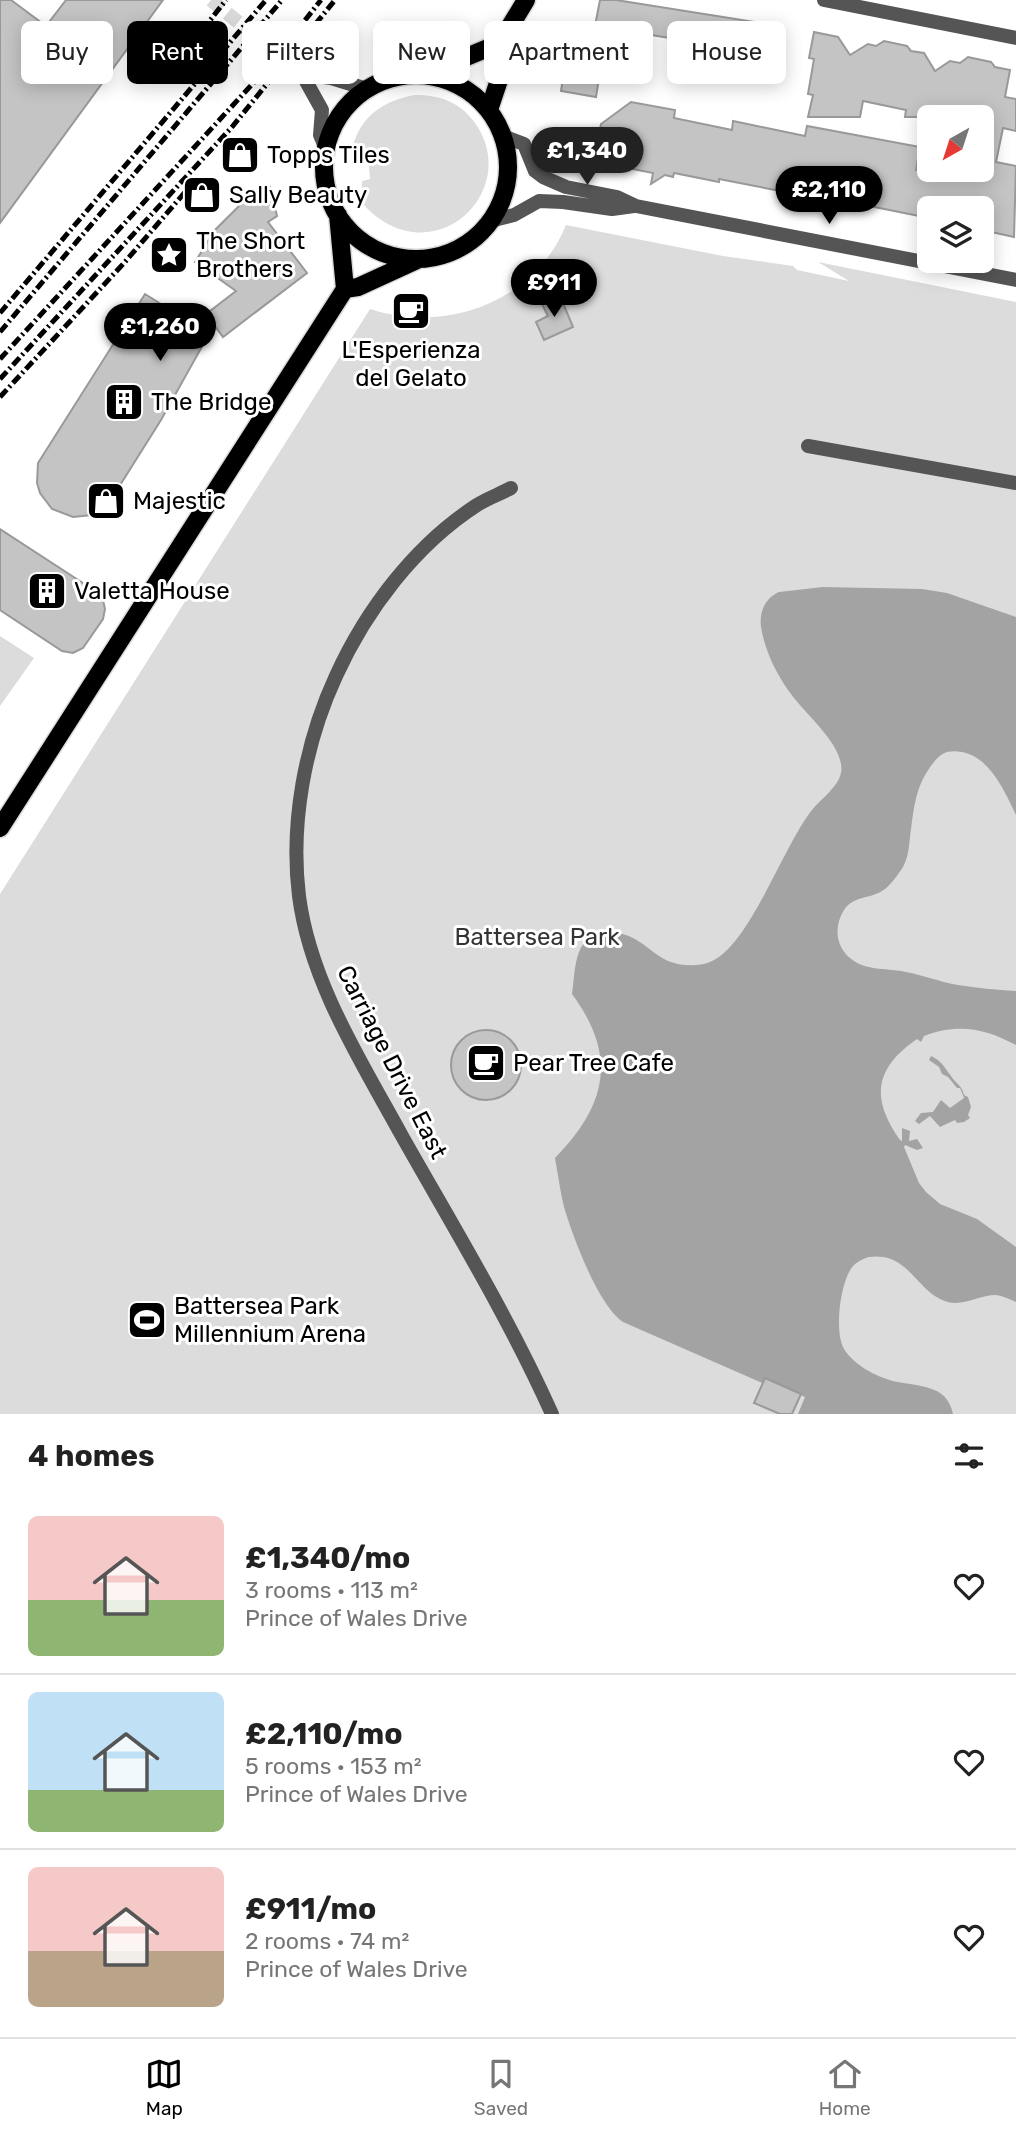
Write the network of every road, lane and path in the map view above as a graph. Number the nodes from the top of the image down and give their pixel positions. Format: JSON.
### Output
{"nodes":[{"id":1,"x":526,"y":0,"type":"edge"},
{"id":2,"x":824,"y":0,"type":"edge"},
{"id":3,"x":513,"y":21,"type":"edge"},
{"id":4,"x":1016,"y":38,"type":"edge"},
{"id":5,"x":379,"y":84,"type":"edge"},
{"id":6,"x":452,"y":84,"type":"edge"},
{"id":7,"x":498,"y":84,"type":"edge"},
{"id":8,"x":367,"y":89,"type":"junction"},
{"id":9,"x":489,"y":110,"type":"junction"},
{"id":10,"x":503,"y":136,"type":"junction"},
{"id":11,"x":326,"y":149,"type":"junction"},
{"id":12,"x":636,"y":206,"type":"junction"},
{"id":13,"x":338,"y":215,"type":"junction"},
{"id":14,"x":490,"y":221,"type":"junction"},
{"id":15,"x":420,"y":258,"type":"junction"},
{"id":16,"x":1016,"y":280,"type":"edge"},
{"id":17,"x":345,"y":289,"type":"junction"},
{"id":18,"x":808,"y":446,"type":"dead end"},
{"id":19,"x":1016,"y":483,"type":"edge"},
{"id":20,"x":511,"y":488,"type":"dead end"},
{"id":21,"x":0,"y":828,"type":"edge"},
{"id":22,"x":552,"y":1414,"type":"edge"}],
"edges":[{"from":1,"to":3,"type":"main road"},
{"from":2,"to":4,"type":"street"},
{"from":5,"to":8,"type":"main road"},
{"from":6,"to":9,"type":"main road"},
{"from":7,"to":9,"type":"main road"},
{"from":8,"to":11,"type":"main road"},
{"from":8,"to":11,"type":"street"},
{"from":9,"to":10,"type":"main road"},
{"from":10,"to":12,"type":"street"},
{"from":10,"to":14,"type":"main road"},
{"from":11,"to":13,"type":"main road"},
{"from":12,"to":14,"type":"street"},
{"from":12,"to":16,"type":"street"},
{"from":13,"to":15,"type":"main road"},
{"from":13,"to":17,"type":"main road"},
{"from":14,"to":15,"type":"main road"},
{"from":15,"to":17,"type":"main road"},
{"from":17,"to":21,"type":"main road"},
{"from":18,"to":19,"type":"street"},
{"from":20,"to":22,"type":"street","name":"Carriage Drive East"}]}
